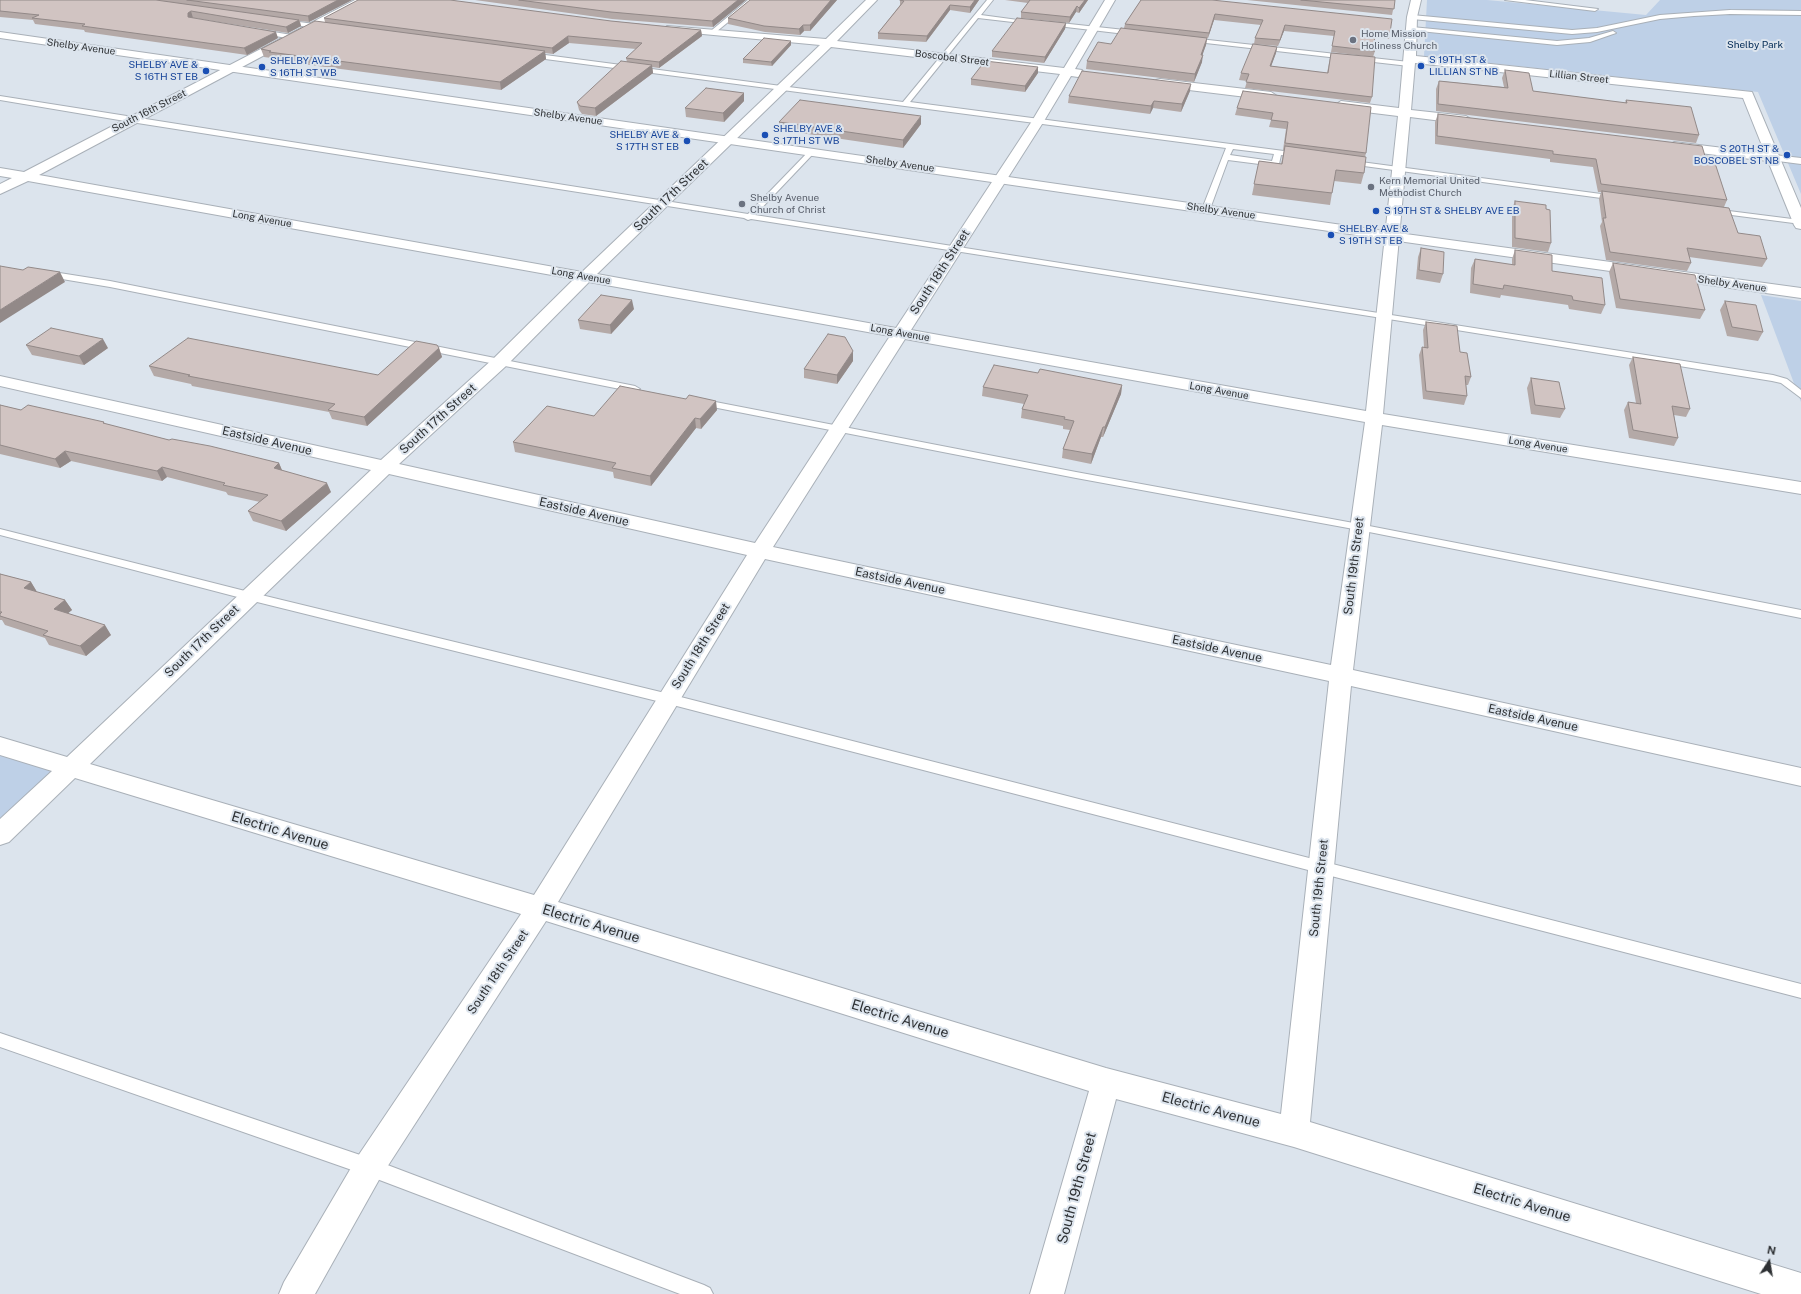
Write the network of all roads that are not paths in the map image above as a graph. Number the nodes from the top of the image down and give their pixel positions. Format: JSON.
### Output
{"nodes":[{"id":1,"x":363,"y":0,"type":"edge"},
{"id":2,"x":752,"y":0,"type":"edge"},
{"id":3,"x":872,"y":0,"type":"edge"},
{"id":4,"x":990,"y":0,"type":"edge"},
{"id":5,"x":1110,"y":0,"type":"edge"},
{"id":6,"x":1416,"y":0,"type":"edge"},
{"id":7,"x":1508,"y":0,"type":"edge"},
{"id":8,"x":1595,"y":9,"type":"dead end"},
{"id":9,"x":1801,"y":13,"type":"edge"},
{"id":10,"x":978,"y":16,"type":"junction"},
{"id":11,"x":1660,"y":17,"type":"junction"},
{"id":12,"x":274,"y":21,"type":"edge"},
{"id":13,"x":1409,"y":22,"type":"junction"},
{"id":14,"x":1038,"y":23,"type":"edge"},
{"id":15,"x":1046,"y":24,"type":"edge"},
{"id":16,"x":312,"y":26,"type":"junction"},
{"id":17,"x":659,"y":27,"type":"edge"},
{"id":18,"x":328,"y":28,"type":"edge"},
{"id":19,"x":1093,"y":28,"type":"junction"},
{"id":20,"x":1543,"y":30,"type":"junction"},
{"id":21,"x":254,"y":31,"type":"edge"},
{"id":22,"x":714,"y":32,"type":"junction"},
{"id":23,"x":1139,"y":34,"type":"edge"},
{"id":24,"x":0,"y":36,"type":"edge"},
{"id":25,"x":292,"y":37,"type":"junction"},
{"id":26,"x":1186,"y":39,"type":"edge"},
{"id":27,"x":1547,"y":42,"type":"junction"},
{"id":28,"x":829,"y":43,"type":"junction"},
{"id":29,"x":524,"y":54,"type":"edge"},
{"id":30,"x":943,"y":56,"type":"junction"},
{"id":31,"x":1410,"y":61,"type":"junction"},
{"id":32,"x":233,"y":69,"type":"junction"},
{"id":33,"x":1066,"y":72,"type":"junction"},
{"id":34,"x":1088,"y":74,"type":"edge"},
{"id":35,"x":1152,"y":82,"type":"edge"},
{"id":36,"x":784,"y":88,"type":"junction"},
{"id":37,"x":0,"y":98,"type":"edge"},
{"id":38,"x":1286,"y":98,"type":"edge"},
{"id":39,"x":905,"y":104,"type":"junction"},
{"id":40,"x":1333,"y":104,"type":"edge"},
{"id":41,"x":1404,"y":113,"type":"junction"},
{"id":42,"x":131,"y":120,"type":"junction"},
{"id":43,"x":1038,"y":121,"type":"junction"},
{"id":44,"x":1475,"y":121,"type":"edge"},
{"id":45,"x":729,"y":140,"type":"junction"},
{"id":46,"x":1662,"y":144,"type":"edge"},
{"id":47,"x":1230,"y":146,"type":"junction"},
{"id":48,"x":810,"y":152,"type":"junction"},
{"id":49,"x":1278,"y":153,"type":"junction"},
{"id":50,"x":1226,"y":157,"type":"junction"},
{"id":51,"x":1309,"y":157,"type":"edge"},
{"id":52,"x":1774,"y":158,"type":"junction"},
{"id":53,"x":1339,"y":161,"type":"edge"},
{"id":54,"x":1801,"y":161,"type":"edge"},
{"id":55,"x":1398,"y":169,"type":"junction"},
{"id":56,"x":0,"y":172,"type":"edge"},
{"id":57,"x":24,"y":177,"type":"junction"},
{"id":58,"x":1000,"y":179,"type":"junction"},
{"id":59,"x":0,"y":190,"type":"edge"},
{"id":60,"x":1627,"y":199,"type":"edge"},
{"id":61,"x":662,"y":204,"type":"junction"},
{"id":62,"x":1206,"y":209,"type":"junction"},
{"id":63,"x":1705,"y":210,"type":"edge"},
{"id":64,"x":748,"y":218,"type":"junction"},
{"id":65,"x":1800,"y":224,"type":"edge"},
{"id":66,"x":1391,"y":236,"type":"junction"},
{"id":67,"x":954,"y":249,"type":"junction"},
{"id":68,"x":39,"y":273,"type":"edge"},
{"id":69,"x":586,"y":276,"type":"junction"},
{"id":70,"x":1801,"y":293,"type":"edge"},
{"id":71,"x":1384,"y":315,"type":"junction"},
{"id":72,"x":901,"y":333,"type":"junction"},
{"id":73,"x":500,"y":362,"type":"junction"},
{"id":74,"x":0,"y":381,"type":"edge"},
{"id":75,"x":647,"y":392,"type":"edge"},
{"id":76,"x":1801,"y":395,"type":"edge"},
{"id":77,"x":693,"y":401,"type":"edge"},
{"id":78,"x":1374,"y":418,"type":"junction"},
{"id":79,"x":838,"y":430,"type":"junction"},
{"id":80,"x":385,"y":467,"type":"junction"},
{"id":81,"x":1801,"y":488,"type":"edge"},
{"id":82,"x":1359,"y":527,"type":"junction"},
{"id":83,"x":0,"y":532,"type":"edge"},
{"id":84,"x":760,"y":551,"type":"junction"},
{"id":85,"x":249,"y":596,"type":"junction"},
{"id":86,"x":1801,"y":614,"type":"edge"},
{"id":87,"x":1340,"y":676,"type":"junction"},
{"id":88,"x":668,"y":699,"type":"junction"},
{"id":89,"x":0,"y":746,"type":"edge"},
{"id":90,"x":69,"y":768,"type":"junction"},
{"id":91,"x":1801,"y":777,"type":"edge"},
{"id":92,"x":0,"y":835,"type":"edge"},
{"id":93,"x":1320,"y":868,"type":"junction"},
{"id":94,"x":540,"y":908,"type":"junction"},
{"id":95,"x":1801,"y":991,"type":"edge"},
{"id":96,"x":0,"y":1040,"type":"edge"},
{"id":97,"x":1106,"y":1082,"type":"junction"},
{"id":98,"x":1294,"y":1132,"type":"junction"},
{"id":99,"x":369,"y":1167,"type":"junction"},
{"id":100,"x":1801,"y":1290,"type":"edge"},
{"id":101,"x":296,"y":1294,"type":"edge"},
{"id":102,"x":704,"y":1294,"type":"edge"},
{"id":103,"x":1047,"y":1294,"type":"edge"}],
"edges":[{"from":1,"to":16,"type":"street","name":"South 16th Street"},
{"from":2,"to":22,"type":"lane"},
{"from":3,"to":28,"type":"street","name":"South 17th Street"},
{"from":4,"to":10,"type":"lane"},
{"from":5,"to":19,"type":"street","name":"South 18th Street"},
{"from":6,"to":13,"type":"street","name":"South 19th Street"},
{"from":7,"to":8,"type":"lane"},
{"from":9,"to":11,"type":"lane"},
{"from":10,"to":14,"type":"lane"},
{"from":10,"to":30,"type":"lane"},
{"from":11,"to":20,"type":"lane"},
{"from":11,"to":27,"type":"lane"},
{"from":12,"to":16,"type":"lane"},
{"from":13,"to":20,"type":"lane"},
{"from":13,"to":27,"type":"lane"},
{"from":13,"to":31,"type":"street","name":"South 19th Street"},
{"from":15,"to":19,"type":"lane"},
{"from":16,"to":18,"type":"lane"},
{"from":16,"to":25,"type":"street","name":"South 16th Street"},
{"from":17,"to":22,"type":"street","name":"Boscobel Street"},
{"from":19,"to":23,"type":"lane"},
{"from":19,"to":33,"type":"street","name":"South 18th Street"},
{"from":20,"to":27,"type":"lane"},
{"from":21,"to":25,"type":"lane"},
{"from":22,"to":28,"type":"street","name":"Boscobel Street"},
{"from":24,"to":32,"type":"street","name":"Shelby Avenue"},
{"from":25,"to":32,"type":"street","name":"South 16th Street"},
{"from":26,"to":31,"type":"lane"},
{"from":28,"to":30,"type":"street","name":"Boscobel Street"},
{"from":28,"to":36,"type":"street","name":"South 17th Street"},
{"from":29,"to":36,"type":"lane"},
{"from":30,"to":33,"type":"street","name":"Boscobel Street"},
{"from":30,"to":39,"type":"lane"},
{"from":31,"to":41,"type":"street","name":"South 19th Street"},
{"from":31,"to":52,"type":"street","name":"Lillian Street"},
{"from":32,"to":42,"type":"street","name":"South 16th Street"},
{"from":32,"to":45,"type":"street","name":"Shelby Avenue"},
{"from":33,"to":34,"type":"street","name":"Boscobel Street"},
{"from":33,"to":43,"type":"street","name":"South 18th Street"},
{"from":35,"to":38,"type":"street"},
{"from":36,"to":39,"type":"lane"},
{"from":36,"to":45,"type":"street","name":"South 17th Street"},
{"from":37,"to":42,"type":"lane"},
{"from":39,"to":43,"type":"lane"},
{"from":40,"to":41,"type":"street"},
{"from":41,"to":44,"type":"street"},
{"from":41,"to":55,"type":"street","name":"South 19th Street"},
{"from":42,"to":57,"type":"street","name":"South 16th Street"},
{"from":42,"to":61,"type":"lane"},
{"from":43,"to":47,"type":"lane"},
{"from":43,"to":58,"type":"street","name":"South 18th Street"},
{"from":45,"to":48,"type":"street","name":"Shelby Avenue"},
{"from":45,"to":61,"type":"street","name":"South 17th Street"},
{"from":46,"to":52,"type":"street"},
{"from":47,"to":49,"type":"lane"},
{"from":47,"to":50,"type":"lane"},
{"from":48,"to":58,"type":"street","name":"Shelby Avenue"},
{"from":48,"to":64,"type":"lane"},
{"from":49,"to":50,"type":"lane"},
{"from":49,"to":51,"type":"lane"},
{"from":50,"to":62,"type":"lane"},
{"from":52,"to":54,"type":"street"},
{"from":52,"to":65,"type":"street"},
{"from":53,"to":55,"type":"lane"},
{"from":55,"to":60,"type":"lane"},
{"from":55,"to":66,"type":"street","name":"South 19th Street"},
{"from":56,"to":57,"type":"street","name":"Long Avenue"},
{"from":57,"to":59,"type":"street","name":"South 16th Street"},
{"from":57,"to":69,"type":"street","name":"Long Avenue"},
{"from":58,"to":62,"type":"street","name":"Shelby Avenue"},
{"from":58,"to":67,"type":"street","name":"South 18th Street"},
{"from":61,"to":64,"type":"lane"},
{"from":61,"to":69,"type":"street","name":"South 17th Street"},
{"from":62,"to":66,"type":"street","name":"Shelby Avenue"},
{"from":63,"to":65,"type":"lane"},
{"from":64,"to":67,"type":"lane"},
{"from":66,"to":70,"type":"street","name":"Shelby Avenue"},
{"from":66,"to":71,"type":"street","name":"South 19th Street"},
{"from":67,"to":71,"type":"lane"},
{"from":67,"to":72,"type":"street","name":"South 18th Street"},
{"from":68,"to":73,"type":"lane"},
{"from":69,"to":72,"type":"street","name":"Long Avenue"},
{"from":69,"to":73,"type":"street","name":"South 17th Street"},
{"from":71,"to":76,"type":"lane"},
{"from":71,"to":78,"type":"street","name":"South 19th Street"},
{"from":72,"to":78,"type":"street","name":"Long Avenue"},
{"from":72,"to":79,"type":"street","name":"South 18th Street"},
{"from":73,"to":75,"type":"lane"},
{"from":73,"to":80,"type":"street","name":"South 17th Street"},
{"from":74,"to":80,"type":"street","name":"Eastside Avenue"},
{"from":77,"to":79,"type":"lane"},
{"from":78,"to":81,"type":"street","name":"Long Avenue"},
{"from":78,"to":82,"type":"street","name":"South 19th Street"},
{"from":79,"to":82,"type":"lane"},
{"from":79,"to":84,"type":"street","name":"South 18th Street"},
{"from":80,"to":84,"type":"street","name":"Eastside Avenue"},
{"from":80,"to":85,"type":"street","name":"South 17th Street"},
{"from":82,"to":86,"type":"lane"},
{"from":82,"to":87,"type":"street","name":"South 19th Street"},
{"from":83,"to":85,"type":"lane"},
{"from":84,"to":87,"type":"street","name":"Eastside Avenue"},
{"from":84,"to":88,"type":"street","name":"South 18th Street"},
{"from":85,"to":88,"type":"lane"},
{"from":85,"to":90,"type":"street","name":"South 17th Street"},
{"from":87,"to":91,"type":"street","name":"Eastside Avenue"},
{"from":87,"to":93,"type":"street","name":"South 19th Street"},
{"from":88,"to":93,"type":"lane"},
{"from":88,"to":94,"type":"street","name":"South 18th Street"},
{"from":89,"to":90,"type":"street","name":"Electric Avenue"},
{"from":90,"to":92,"type":"street","name":"South 17th Street"},
{"from":90,"to":94,"type":"street","name":"Electric Avenue"},
{"from":93,"to":95,"type":"lane"},
{"from":93,"to":98,"type":"street","name":"South 19th Street"},
{"from":94,"to":97,"type":"street","name":"Electric Avenue"},
{"from":94,"to":99,"type":"street","name":"South 18th Street"},
{"from":96,"to":99,"type":"lane"},
{"from":97,"to":98,"type":"street","name":"Electric Avenue"},
{"from":97,"to":103,"type":"street","name":"South 19th Street"},
{"from":98,"to":100,"type":"street","name":"Electric Avenue"},
{"from":99,"to":101,"type":"street","name":"South 18th Street"},
{"from":99,"to":102,"type":"lane"}]}
